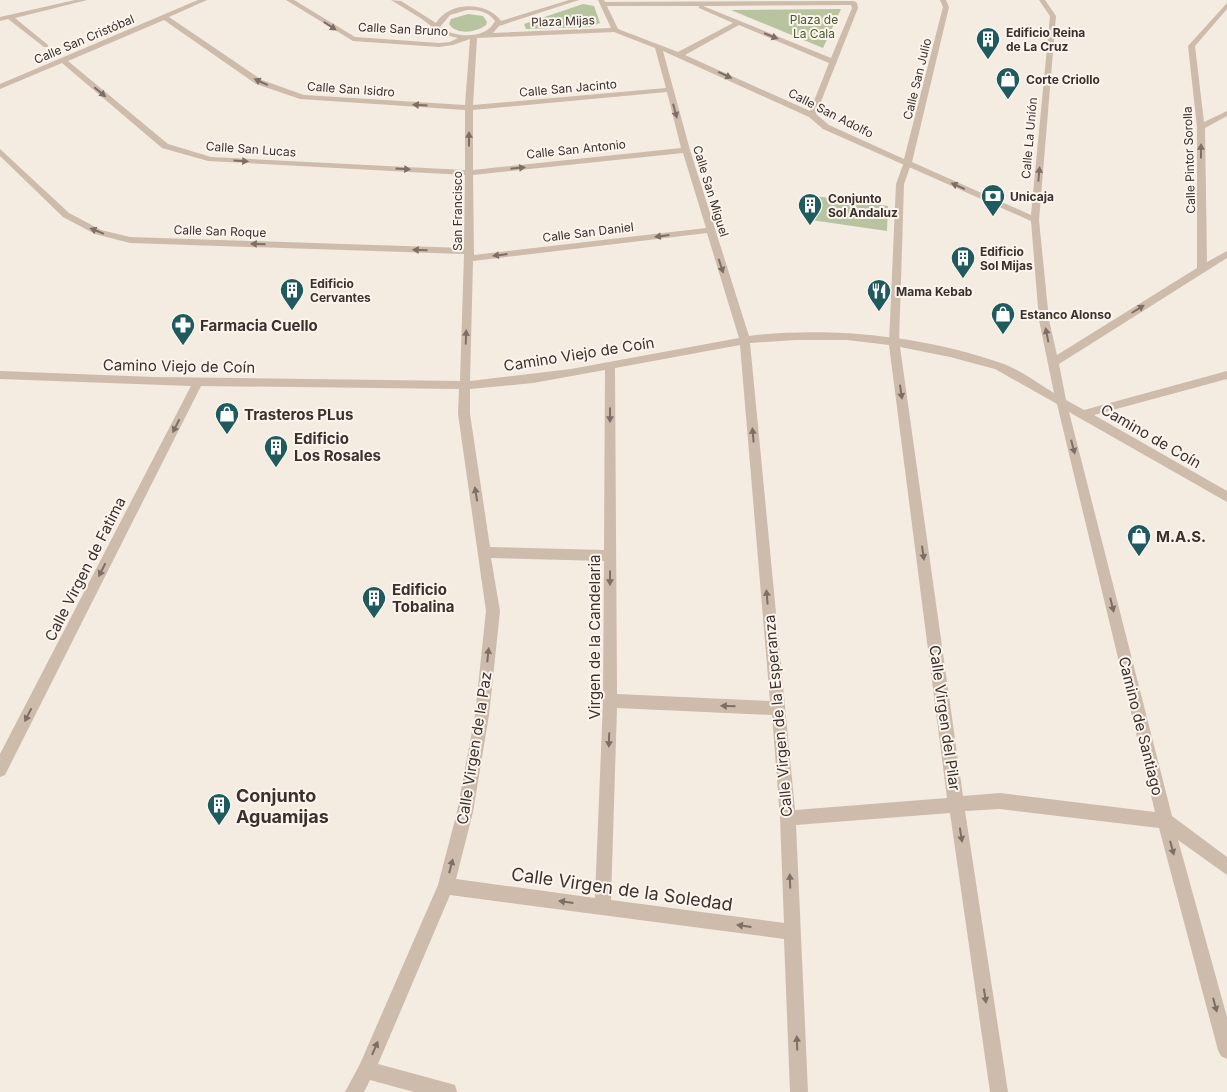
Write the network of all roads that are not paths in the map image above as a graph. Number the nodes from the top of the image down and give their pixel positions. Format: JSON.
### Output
{"nodes":[{"id":1,"x":84,"y":0,"type":"edge"},
{"id":2,"x":204,"y":0,"type":"edge"},
{"id":3,"x":289,"y":0,"type":"edge"},
{"id":4,"x":394,"y":0,"type":"edge"},
{"id":5,"x":474,"y":0,"type":"edge"},
{"id":6,"x":576,"y":0,"type":"edge"},
{"id":7,"x":943,"y":0,"type":"edge"},
{"id":8,"x":1042,"y":0,"type":"edge"},
{"id":9,"x":852,"y":1,"type":"edge"},
{"id":10,"x":602,"y":2,"type":"edge"},
{"id":11,"x":709,"y":2,"type":"edge"},
{"id":12,"x":694,"y":4,"type":"junction"},
{"id":13,"x":1227,"y":5,"type":"edge"},
{"id":14,"x":487,"y":11,"type":"junction"},
{"id":15,"x":10,"y":17,"type":"junction"},
{"id":16,"x":164,"y":17,"type":"junction"},
{"id":17,"x":0,"y":19,"type":"edge"},
{"id":18,"x":739,"y":22,"type":"junction"},
{"id":19,"x":498,"y":24,"type":"junction"},
{"id":20,"x":436,"y":26,"type":"junction"},
{"id":21,"x":615,"y":30,"type":"junction"},
{"id":22,"x":473,"y":36,"type":"junction"},
{"id":23,"x":46,"y":46,"type":"dead end"},
{"id":24,"x":658,"y":46,"type":"junction"},
{"id":25,"x":679,"y":55,"type":"junction"},
{"id":26,"x":63,"y":60,"type":"junction"},
{"id":27,"x":834,"y":62,"type":"junction"},
{"id":28,"x":0,"y":87,"type":"edge"},
{"id":29,"x":669,"y":90,"type":"junction"},
{"id":30,"x":469,"y":108,"type":"junction"},
{"id":31,"x":1227,"y":113,"type":"edge"},
{"id":32,"x":812,"y":115,"type":"junction"},
{"id":33,"x":1201,"y":127,"type":"junction"},
{"id":34,"x":686,"y":150,"type":"junction"},
{"id":35,"x":0,"y":151,"type":"edge"},
{"id":36,"x":906,"y":164,"type":"junction"},
{"id":37,"x":469,"y":173,"type":"junction"},
{"id":38,"x":1035,"y":220,"type":"junction"},
{"id":39,"x":710,"y":230,"type":"junction"},
{"id":40,"x":1227,"y":254,"type":"edge"},
{"id":41,"x":469,"y":255,"type":"junction"},
{"id":42,"x":1202,"y":270,"type":"junction"},
{"id":43,"x":745,"y":340,"type":"junction"},
{"id":44,"x":894,"y":343,"type":"junction"},
{"id":45,"x":1052,"y":363,"type":"junction"},
{"id":46,"x":610,"y":366,"type":"junction"},
{"id":47,"x":0,"y":375,"type":"edge"},
{"id":48,"x":1227,"y":375,"type":"edge"},
{"id":49,"x":198,"y":382,"type":"junction"},
{"id":50,"x":464,"y":385,"type":"junction"},
{"id":51,"x":1061,"y":400,"type":"junction"},
{"id":52,"x":1083,"y":414,"type":"junction"},
{"id":53,"x":1227,"y":497,"type":"edge"},
{"id":54,"x":485,"y":552,"type":"junction"},
{"id":55,"x":610,"y":556,"type":"junction"},
{"id":56,"x":610,"y":701,"type":"junction"},
{"id":57,"x":776,"y":708,"type":"junction"},
{"id":58,"x":0,"y":770,"type":"edge"},
{"id":59,"x":956,"y":804,"type":"junction"},
{"id":60,"x":788,"y":818,"type":"junction"},
{"id":61,"x":1165,"y":821,"type":"junction"},
{"id":62,"x":1227,"y":867,"type":"edge"},
{"id":63,"x":446,"y":886,"type":"junction"},
{"id":64,"x":604,"y":907,"type":"junction"},
{"id":65,"x":792,"y":932,"type":"junction"},
{"id":66,"x":1227,"y":1050,"type":"edge"},
{"id":67,"x":366,"y":1070,"type":"junction"},
{"id":68,"x":354,"y":1092,"type":"edge"},
{"id":69,"x":448,"y":1092,"type":"edge"},
{"id":70,"x":799,"y":1092,"type":"edge"},
{"id":71,"x":999,"y":1092,"type":"edge"}],
"edges":[{"from":1,"to":15,"type":"street"},
{"from":2,"to":16,"type":"street","name":"Calle San Cristóbal"},
{"from":3,"to":22,"type":"street","name":"Calle San Bruno","one_way":true},
{"from":4,"to":20,"type":"street"},
{"from":5,"to":14,"type":"street"},
{"from":6,"to":19,"type":"street","name":"Plaza Mijas"},
{"from":7,"to":36,"type":"street","name":"Calle San Julio"},
{"from":38,"to":8,"type":"street","name":"Calle La Unión","one_way":true},
{"from":9,"to":11,"type":"street"},
{"from":9,"to":27,"type":"street"},
{"from":10,"to":12,"type":"street"},
{"from":10,"to":21,"type":"street","name":"Plaza Mijas"},
{"from":11,"to":12,"type":"street"},
{"from":12,"to":18,"type":"street"},
{"from":13,"to":33,"type":"street","name":"Calle Pintor Sorolla"},
{"from":14,"to":19,"type":"street"},
{"from":14,"to":20,"type":"street"},
{"from":15,"to":17,"type":"street"},
{"from":15,"to":23,"type":"street"},
{"from":16,"to":26,"type":"street","name":"Calle San Cristóbal"},
{"from":30,"to":16,"type":"street","name":"Calle San Isidro","one_way":true},
{"from":18,"to":25,"type":"street"},
{"from":18,"to":27,"type":"street","one_way":true},
{"from":19,"to":22,"type":"street","name":"Plaza Mijas"},
{"from":20,"to":22,"type":"street"},
{"from":21,"to":22,"type":"street","name":"Plaza Mijas"},
{"from":21,"to":24,"type":"street","name":"Calle San Adolfo"},
{"from":22,"to":30,"type":"street","name":"San Francisco"},
{"from":24,"to":25,"type":"street","name":"Calle San Adolfo"},
{"from":24,"to":29,"type":"street","name":"Calle San Miguel"},
{"from":25,"to":32,"type":"street","name":"Calle San Adolfo","one_way":true},
{"from":26,"to":28,"type":"street","name":"Calle San Cristóbal"},
{"from":26,"to":37,"type":"street","name":"Calle San Lucas","one_way":true},
{"from":27,"to":32,"type":"street"},
{"from":29,"to":30,"type":"street","name":"Calle San Jacinto"},
{"from":29,"to":34,"type":"street","name":"Calle San Miguel","one_way":true},
{"from":37,"to":30,"type":"street","name":"San Francisco","one_way":true},
{"from":31,"to":33,"type":"street"},
{"from":32,"to":36,"type":"street","name":"Calle San Adolfo"},
{"from":42,"to":33,"type":"street","name":"Calle Pintor Sorolla","one_way":true},
{"from":37,"to":34,"type":"street","name":"Calle San Antonio","one_way":true},
{"from":34,"to":39,"type":"street","name":"Calle San Miguel"},
{"from":41,"to":35,"type":"street","name":"Calle San Roque","one_way":true},
{"from":38,"to":36,"type":"street","name":"Calle San Adolfo","one_way":true},
{"from":36,"to":44,"type":"street","name":"Calle San Julio"},
{"from":37,"to":41,"type":"street","name":"San Francisco"},
{"from":45,"to":38,"type":"street","name":"Calle La Unión","one_way":true},
{"from":39,"to":41,"type":"street","name":"Calle San Daniel","one_way":true},
{"from":39,"to":43,"type":"street","name":"Calle San Miguel","one_way":true},
{"from":40,"to":42,"type":"street"},
{"from":50,"to":41,"type":"street","name":"San Francisco","one_way":true},
{"from":45,"to":42,"type":"street","one_way":true},
{"from":43,"to":44,"type":"street","name":"Camino Viejo de Coín"},
{"from":43,"to":46,"type":"street","name":"Camino Viejo de Coín"},
{"from":57,"to":43,"type":"street","name":"Calle Virgen de la Esperanza","one_way":true},
{"from":44,"to":51,"type":"street","name":"Camino Viejo de Coín"},
{"from":44,"to":59,"type":"street","name":"Calle Virgen del Pilar","one_way":true},
{"from":45,"to":51,"type":"street","name":"Calle La Unión"},
{"from":46,"to":50,"type":"street","name":"Camino Viejo de Coín"},
{"from":46,"to":55,"type":"street","name":"Virgen de la Candelaria","one_way":true},
{"from":47,"to":49,"type":"street","name":"Camino Viejo de Coín"},
{"from":48,"to":52,"type":"street"},
{"from":49,"to":50,"type":"street","name":"Camino Viejo de Coín"},
{"from":49,"to":58,"type":"street","name":"Calle Virgen de Fatima","one_way":true},
{"from":54,"to":50,"type":"street","name":"Calle Virgen de la Paz","one_way":true},
{"from":51,"to":52,"type":"street","name":"Camino de Coín"},
{"from":51,"to":61,"type":"street","name":"Camino de Santiago","one_way":true},
{"from":52,"to":53,"type":"street","name":"Camino de Coín"},
{"from":54,"to":55,"type":"street"},
{"from":63,"to":54,"type":"street","name":"Calle Virgen de la Paz","one_way":true},
{"from":55,"to":56,"type":"street","name":"Virgen de la Candelaria","one_way":true},
{"from":57,"to":56,"type":"street","one_way":true},
{"from":56,"to":64,"type":"street","name":"Virgen de la Candelaria","one_way":true},
{"from":57,"to":60,"type":"street","name":"Calle Virgen de la Esperanza"},
{"from":59,"to":60,"type":"street"},
{"from":59,"to":61,"type":"street"},
{"from":59,"to":71,"type":"street","name":"Calle Virgen del Pilar","one_way":true},
{"from":65,"to":60,"type":"street","name":"Calle Virgen de la Esperanza","one_way":true},
{"from":61,"to":62,"type":"street"},
{"from":61,"to":66,"type":"street","name":"Camino de Santiago","one_way":true},
{"from":64,"to":63,"type":"street","name":"Calle Virgen de la Soledad","one_way":true},
{"from":67,"to":63,"type":"street","name":"Calle Virgen de la Paz","one_way":true},
{"from":65,"to":64,"type":"street","name":"Calle Virgen de la Soledad","one_way":true},
{"from":70,"to":65,"type":"street","name":"Calle Virgen de la Esperanza","one_way":true},
{"from":67,"to":68,"type":"street","name":"Calle Virgen de la Paz"},
{"from":67,"to":69,"type":"street"}]}
